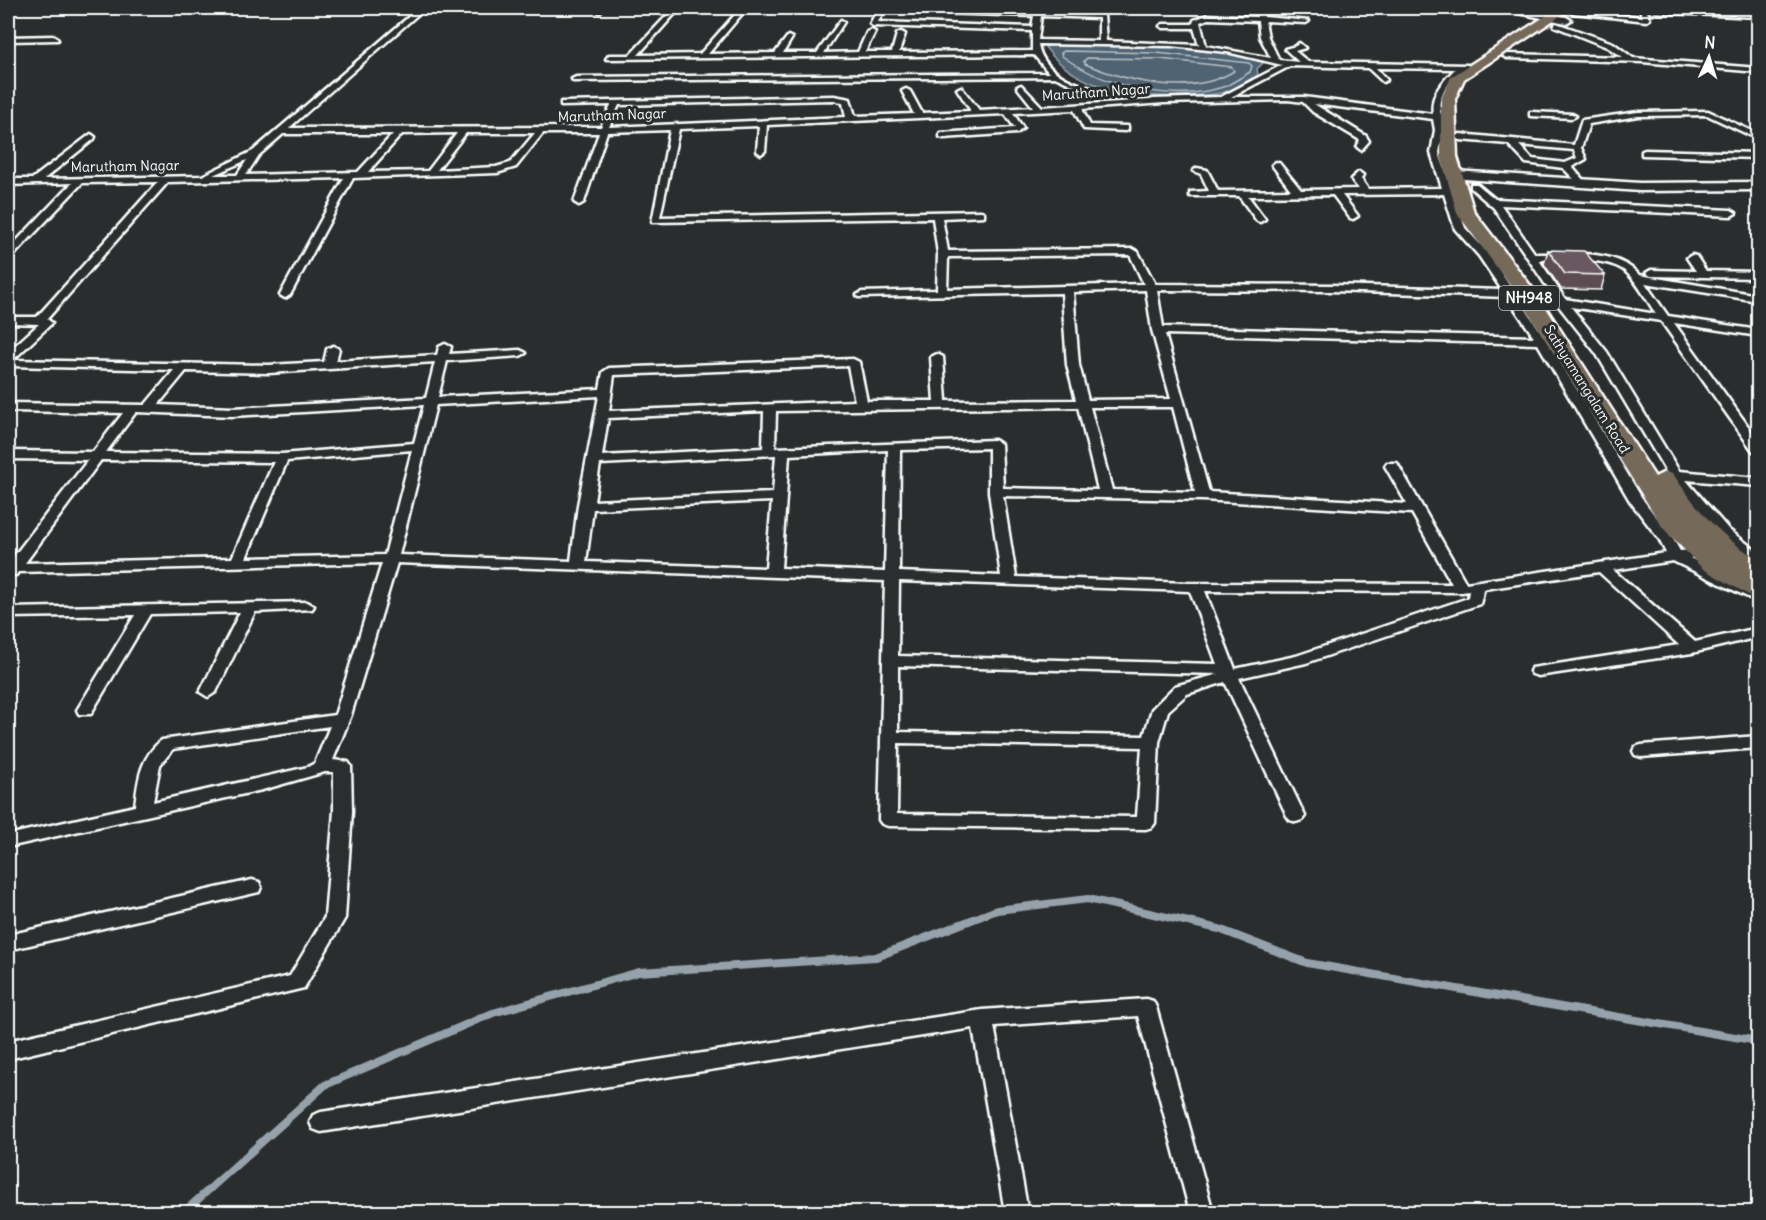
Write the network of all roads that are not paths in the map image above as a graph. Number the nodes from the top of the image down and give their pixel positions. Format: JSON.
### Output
{"nodes":[{"id":1,"x":422,"y":8,"type":"edge"},
{"id":2,"x":677,"y":8,"type":"edge"},
{"id":3,"x":744,"y":8,"type":"edge"},
{"id":4,"x":842,"y":8,"type":"edge"},
{"id":5,"x":882,"y":8,"type":"edge"},
{"id":6,"x":1237,"y":8,"type":"edge"},
{"id":7,"x":1271,"y":8,"type":"edge"},
{"id":8,"x":1500,"y":8,"type":"edge"},
{"id":9,"x":937,"y":9,"type":"edge"},
{"id":10,"x":1259,"y":9,"type":"edge"},
{"id":11,"x":1039,"y":11,"type":"edge"},
{"id":12,"x":1101,"y":12,"type":"edge"},
{"id":13,"x":1566,"y":15,"type":"edge"},
{"id":14,"x":1758,"y":15,"type":"edge"},
{"id":15,"x":1261,"y":20,"type":"junction"},
{"id":16,"x":1306,"y":21,"type":"dead end"},
{"id":17,"x":842,"y":22,"type":"dead end"},
{"id":18,"x":1198,"y":26,"type":"junction"},
{"id":19,"x":1036,"y":29,"type":"junction"},
{"id":20,"x":871,"y":32,"type":"dead end"},
{"id":21,"x":901,"y":34,"type":"dead end"},
{"id":22,"x":970,"y":34,"type":"junction"},
{"id":23,"x":55,"y":38,"type":"dead end"},
{"id":24,"x":788,"y":38,"type":"dead end"},
{"id":25,"x":8,"y":39,"type":"edge"},
{"id":26,"x":1035,"y":42,"type":"junction"},
{"id":27,"x":1103,"y":43,"type":"junction"},
{"id":28,"x":1171,"y":44,"type":"junction"},
{"id":29,"x":1299,"y":45,"type":"dead end"},
{"id":30,"x":1203,"y":47,"type":"junction"},
{"id":31,"x":967,"y":53,"type":"junction"},
{"id":32,"x":1037,"y":53,"type":"junction"},
{"id":33,"x":820,"y":54,"type":"junction"},
{"id":34,"x":861,"y":54,"type":"junction"},
{"id":35,"x":895,"y":54,"type":"junction"},
{"id":36,"x":778,"y":55,"type":"junction"},
{"id":37,"x":633,"y":56,"type":"junction"},
{"id":38,"x":702,"y":56,"type":"junction"},
{"id":39,"x":1507,"y":56,"type":"junction"},
{"id":40,"x":609,"y":57,"type":"dead end"},
{"id":41,"x":1630,"y":59,"type":"junction"},
{"id":42,"x":1276,"y":61,"type":"junction"},
{"id":43,"x":1289,"y":64,"type":"junction"},
{"id":44,"x":1306,"y":64,"type":"junction"},
{"id":45,"x":1369,"y":64,"type":"junction"},
{"id":46,"x":746,"y":66,"type":"junction"},
{"id":47,"x":1466,"y":67,"type":"junction"},
{"id":48,"x":1758,"y":70,"type":"edge"},
{"id":49,"x":1056,"y":75,"type":"junction"},
{"id":50,"x":576,"y":79,"type":"dead end"},
{"id":51,"x":1383,"y":80,"type":"dead end"},
{"id":52,"x":1021,"y":87,"type":"dead end"},
{"id":53,"x":961,"y":89,"type":"dead end"},
{"id":54,"x":906,"y":91,"type":"dead end"},
{"id":55,"x":1221,"y":99,"type":"junction"},
{"id":56,"x":1304,"y":99,"type":"junction"},
{"id":57,"x":1161,"y":102,"type":"junction"},
{"id":58,"x":616,"y":103,"type":"junction"},
{"id":59,"x":564,"y":104,"type":"dead end"},
{"id":60,"x":1077,"y":108,"type":"junction"},
{"id":61,"x":1007,"y":111,"type":"junction"},
{"id":62,"x":1039,"y":112,"type":"junction"},
{"id":63,"x":977,"y":113,"type":"junction"},
{"id":64,"x":1533,"y":114,"type":"dead end"},
{"id":65,"x":919,"y":116,"type":"junction"},
{"id":66,"x":1443,"y":118,"type":"junction"},
{"id":67,"x":851,"y":119,"type":"junction"},
{"id":68,"x":1585,"y":122,"type":"junction"},
{"id":69,"x":763,"y":123,"type":"junction"},
{"id":70,"x":675,"y":127,"type":"junction"},
{"id":71,"x":1125,"y":128,"type":"dead end"},
{"id":72,"x":541,"y":130,"type":"junction"},
{"id":73,"x":604,"y":130,"type":"junction"},
{"id":74,"x":280,"y":131,"type":"junction"},
{"id":75,"x":400,"y":131,"type":"junction"},
{"id":76,"x":463,"y":131,"type":"junction"},
{"id":77,"x":943,"y":135,"type":"dead end"},
{"id":78,"x":91,"y":137,"type":"dead end"},
{"id":79,"x":1460,"y":137,"type":"junction"},
{"id":80,"x":1758,"y":137,"type":"edge"},
{"id":81,"x":1511,"y":142,"type":"junction"},
{"id":82,"x":1360,"y":147,"type":"dead end"},
{"id":83,"x":1577,"y":148,"type":"junction"},
{"id":84,"x":761,"y":151,"type":"dead end"},
{"id":85,"x":256,"y":153,"type":"junction"},
{"id":86,"x":1645,"y":153,"type":"dead end"},
{"id":87,"x":1758,"y":156,"type":"edge"},
{"id":88,"x":1276,"y":165,"type":"dead end"},
{"id":89,"x":1566,"y":166,"type":"junction"},
{"id":90,"x":1197,"y":171,"type":"dead end"},
{"id":91,"x":430,"y":174,"type":"junction"},
{"id":92,"x":355,"y":175,"type":"junction"},
{"id":93,"x":1359,"y":175,"type":"dead end"},
{"id":94,"x":238,"y":177,"type":"junction"},
{"id":95,"x":199,"y":178,"type":"junction"},
{"id":96,"x":165,"y":179,"type":"junction"},
{"id":97,"x":79,"y":180,"type":"junction"},
{"id":98,"x":35,"y":181,"type":"junction"},
{"id":99,"x":8,"y":182,"type":"edge"},
{"id":100,"x":1462,"y":182,"type":"junction"},
{"id":101,"x":1580,"y":183,"type":"junction"},
{"id":102,"x":1758,"y":186,"type":"edge"},
{"id":103,"x":1640,"y":187,"type":"junction"},
{"id":104,"x":1365,"y":192,"type":"junction"},
{"id":105,"x":1336,"y":193,"type":"junction"},
{"id":106,"x":1193,"y":194,"type":"dead end"},
{"id":107,"x":1299,"y":194,"type":"junction"},
{"id":108,"x":1216,"y":195,"type":"junction"},
{"id":109,"x":1243,"y":195,"type":"junction"},
{"id":110,"x":579,"y":202,"type":"dead end"},
{"id":111,"x":1492,"y":202,"type":"junction"},
{"id":112,"x":981,"y":213,"type":"dead end"},
{"id":113,"x":1731,"y":213,"type":"dead end"},
{"id":114,"x":937,"y":215,"type":"junction"},
{"id":115,"x":1353,"y":216,"type":"dead end"},
{"id":116,"x":1260,"y":219,"type":"dead end"},
{"id":117,"x":943,"y":254,"type":"junction"},
{"id":118,"x":8,"y":255,"type":"edge"},
{"id":119,"x":1531,"y":257,"type":"junction"},
{"id":120,"x":1692,"y":258,"type":"dead end"},
{"id":121,"x":1703,"y":274,"type":"junction"},
{"id":122,"x":1635,"y":275,"type":"junction"},
{"id":123,"x":1758,"y":275,"type":"edge"},
{"id":124,"x":1067,"y":288,"type":"junction"},
{"id":125,"x":1151,"y":288,"type":"junction"},
{"id":126,"x":942,"y":291,"type":"junction"},
{"id":127,"x":285,"y":295,"type":"dead end"},
{"id":128,"x":862,"y":295,"type":"dead end"},
{"id":129,"x":1520,"y":296,"type":"junction"},
{"id":130,"x":1758,"y":298,"type":"edge"},
{"id":131,"x":1555,"y":301,"type":"junction"},
{"id":132,"x":1664,"y":318,"type":"junction"},
{"id":133,"x":8,"y":320,"type":"edge"},
{"id":134,"x":40,"y":320,"type":"junction"},
{"id":135,"x":1158,"y":330,"type":"junction"},
{"id":136,"x":1758,"y":333,"type":"edge"},
{"id":137,"x":1542,"y":340,"type":"junction"},
{"id":138,"x":333,"y":349,"type":"dead end"},
{"id":139,"x":443,"y":352,"type":"junction"},
{"id":140,"x":520,"y":353,"type":"dead end"},
{"id":141,"x":938,"y":357,"type":"dead end"},
{"id":142,"x":8,"y":358,"type":"edge"},
{"id":143,"x":8,"y":363,"type":"edge"},
{"id":144,"x":329,"y":366,"type":"junction"},
{"id":145,"x":183,"y":367,"type":"junction"},
{"id":146,"x":604,"y":392,"type":"junction"},
{"id":147,"x":431,"y":401,"type":"junction"},
{"id":148,"x":1082,"y":403,"type":"junction"},
{"id":149,"x":1177,"y":403,"type":"junction"},
{"id":150,"x":940,"y":404,"type":"junction"},
{"id":151,"x":862,"y":405,"type":"junction"},
{"id":152,"x":8,"y":407,"type":"edge"},
{"id":153,"x":770,"y":407,"type":"junction"},
{"id":154,"x":149,"y":408,"type":"junction"},
{"id":155,"x":132,"y":409,"type":"junction"},
{"id":156,"x":601,"y":415,"type":"junction"},
{"id":157,"x":420,"y":446,"type":"junction"},
{"id":158,"x":894,"y":446,"type":"junction"},
{"id":159,"x":1758,"y":448,"type":"edge"},
{"id":160,"x":776,"y":451,"type":"junction"},
{"id":161,"x":8,"y":455,"type":"edge"},
{"id":162,"x":98,"y":456,"type":"junction"},
{"id":163,"x":282,"y":458,"type":"junction"},
{"id":164,"x":594,"y":460,"type":"junction"},
{"id":165,"x":1392,"y":466,"type":"dead end"},
{"id":166,"x":1675,"y":475,"type":"junction"},
{"id":167,"x":1758,"y":482,"type":"edge"},
{"id":168,"x":996,"y":492,"type":"junction"},
{"id":169,"x":1106,"y":494,"type":"junction"},
{"id":170,"x":1203,"y":496,"type":"junction"},
{"id":171,"x":778,"y":497,"type":"junction"},
{"id":172,"x":585,"y":505,"type":"junction"},
{"id":173,"x":1418,"y":509,"type":"junction"},
{"id":174,"x":1724,"y":549,"type":"junction"},
{"id":175,"x":1699,"y":553,"type":"junction"},
{"id":176,"x":1675,"y":556,"type":"junction"},
{"id":177,"x":1758,"y":558,"type":"edge"},
{"id":178,"x":391,"y":559,"type":"junction"},
{"id":179,"x":237,"y":563,"type":"junction"},
{"id":180,"x":578,"y":566,"type":"junction"},
{"id":181,"x":1602,"y":567,"type":"junction"},
{"id":182,"x":1758,"y":570,"type":"edge"},
{"id":183,"x":10,"y":571,"type":"edge"},
{"id":184,"x":773,"y":572,"type":"junction"},
{"id":185,"x":892,"y":576,"type":"junction"},
{"id":186,"x":1009,"y":580,"type":"junction"},
{"id":187,"x":1196,"y":587,"type":"junction"},
{"id":188,"x":1470,"y":587,"type":"junction"},
{"id":189,"x":1758,"y":589,"type":"edge"},
{"id":190,"x":1758,"y":598,"type":"edge"},
{"id":191,"x":307,"y":606,"type":"dead end"},
{"id":192,"x":250,"y":607,"type":"junction"},
{"id":193,"x":145,"y":610,"type":"junction"},
{"id":194,"x":8,"y":613,"type":"edge"},
{"id":195,"x":1758,"y":633,"type":"edge"},
{"id":196,"x":1692,"y":648,"type":"junction"},
{"id":197,"x":891,"y":661,"type":"junction"},
{"id":198,"x":1538,"y":671,"type":"dead end"},
{"id":199,"x":1229,"y":672,"type":"junction"},
{"id":200,"x":208,"y":692,"type":"dead end"},
{"id":201,"x":85,"y":710,"type":"dead end"},
{"id":202,"x":341,"y":719,"type":"junction"},
{"id":203,"x":890,"y":737,"type":"junction"},
{"id":204,"x":1151,"y":742,"type":"junction"},
{"id":205,"x":1758,"y":742,"type":"edge"},
{"id":206,"x":1641,"y":752,"type":"dead end"},
{"id":207,"x":322,"y":766,"type":"junction"},
{"id":208,"x":143,"y":811,"type":"junction"},
{"id":209,"x":1296,"y":816,"type":"dead end"},
{"id":210,"x":8,"y":841,"type":"edge"},
{"id":211,"x":252,"y":887,"type":"dead end"},
{"id":212,"x":8,"y":943,"type":"edge"},
{"id":213,"x":982,"y":1017,"type":"junction"},
{"id":214,"x":8,"y":1050,"type":"edge"},
{"id":215,"x":321,"y":1122,"type":"dead end"},
{"id":216,"x":1017,"y":1212,"type":"edge"},
{"id":217,"x":1202,"y":1212,"type":"edge"}],
"edges":[{"from":1,"to":74,"type":"street"},
{"from":2,"to":37,"type":"street"},
{"from":3,"to":38,"type":"street"},
{"from":4,"to":5,"type":"street"},
{"from":5,"to":9,"type":"street"},
{"from":5,"to":22,"type":"street"},
{"from":6,"to":10,"type":"street"},
{"from":7,"to":10,"type":"street"},
{"from":8,"to":13,"type":"main road"},
{"from":9,"to":11,"type":"street"},
{"from":10,"to":15,"type":"street"},
{"from":11,"to":12,"type":"street"},
{"from":11,"to":19,"type":"street"},
{"from":12,"to":27,"type":"street"},
{"from":13,"to":14,"type":"street"},
{"from":13,"to":39,"type":"highway","number":"NH948"},
{"from":13,"to":41,"type":"street"},
{"from":13,"to":47,"type":"highway","name":"Sathyamangalam Road","number":"NH948"},
{"from":15,"to":16,"type":"street"},
{"from":15,"to":18,"type":"street"},
{"from":15,"to":42,"type":"street"},
{"from":17,"to":33,"type":"street"},
{"from":18,"to":28,"type":"street"},
{"from":18,"to":30,"type":"street"},
{"from":19,"to":22,"type":"street"},
{"from":19,"to":26,"type":"street"},
{"from":20,"to":34,"type":"street"},
{"from":21,"to":35,"type":"street"},
{"from":22,"to":31,"type":"street"},
{"from":23,"to":25,"type":"street"},
{"from":24,"to":36,"type":"street"},
{"from":26,"to":27,"type":"street"},
{"from":26,"to":32,"type":"street"},
{"from":27,"to":28,"type":"street"},
{"from":28,"to":30,"type":"street"},
{"from":29,"to":44,"type":"street"},
{"from":30,"to":42,"type":"street"},
{"from":31,"to":32,"type":"street"},
{"from":31,"to":35,"type":"street"},
{"from":32,"to":49,"type":"street"},
{"from":33,"to":34,"type":"street"},
{"from":33,"to":36,"type":"street"},
{"from":34,"to":35,"type":"street"},
{"from":36,"to":46,"type":"street"},
{"from":37,"to":38,"type":"street"},
{"from":37,"to":40,"type":"street"},
{"from":38,"to":46,"type":"street"},
{"from":39,"to":41,"type":"street"},
{"from":39,"to":79,"type":"highway","number":"NH948"},
{"from":41,"to":48,"type":"street"},
{"from":42,"to":43,"type":"street"},
{"from":43,"to":44,"type":"street"},
{"from":43,"to":55,"type":"street"},
{"from":44,"to":45,"type":"street"},
{"from":45,"to":47,"type":"street"},
{"from":45,"to":51,"type":"street"},
{"from":46,"to":49,"type":"street"},
{"from":46,"to":50,"type":"street"},
{"from":47,"to":66,"type":"highway","name":"Sathyamangalam Road","number":"NH948"},
{"from":49,"to":57,"type":"street"},
{"from":52,"to":62,"type":"street"},
{"from":53,"to":63,"type":"street"},
{"from":54,"to":65,"type":"street"},
{"from":55,"to":56,"type":"street"},
{"from":55,"to":57,"type":"street"},
{"from":56,"to":66,"type":"street"},
{"from":56,"to":82,"type":"street"},
{"from":57,"to":60,"type":"street","name":"Marutham Nagar"},
{"from":58,"to":59,"type":"street"},
{"from":58,"to":67,"type":"street"},
{"from":58,"to":73,"type":"street"},
{"from":60,"to":62,"type":"street","name":"Marutham Nagar"},
{"from":60,"to":71,"type":"street"},
{"from":61,"to":62,"type":"street","name":"Marutham Nagar"},
{"from":61,"to":63,"type":"street","name":"Marutham Nagar"},
{"from":61,"to":77,"type":"street"},
{"from":63,"to":65,"type":"street","name":"Marutham Nagar"},
{"from":64,"to":68,"type":"street"},
{"from":65,"to":67,"type":"street","name":"Marutham Nagar"},
{"from":66,"to":100,"type":"highway","name":"Sathyamangalam Road","number":"NH948"},
{"from":67,"to":69,"type":"street","name":"Marutham Nagar"},
{"from":68,"to":80,"type":"street"},
{"from":68,"to":83,"type":"street"},
{"from":69,"to":70,"type":"street","name":"Marutham Nagar"},
{"from":69,"to":84,"type":"street"},
{"from":70,"to":73,"type":"street","name":"Marutham Nagar"},
{"from":70,"to":114,"type":"street"},
{"from":72,"to":73,"type":"street","name":"Marutham Nagar"},
{"from":72,"to":76,"type":"street"},
{"from":72,"to":91,"type":"street","name":"Marutham Nagar"},
{"from":73,"to":110,"type":"street"},
{"from":74,"to":75,"type":"street"},
{"from":74,"to":85,"type":"street"},
{"from":75,"to":76,"type":"street"},
{"from":75,"to":92,"type":"street"},
{"from":76,"to":91,"type":"street"},
{"from":78,"to":98,"type":"street"},
{"from":79,"to":81,"type":"street"},
{"from":79,"to":100,"type":"highway","number":"NH948"},
{"from":81,"to":83,"type":"street"},
{"from":81,"to":89,"type":"street"},
{"from":83,"to":89,"type":"street"},
{"from":85,"to":94,"type":"street"},
{"from":85,"to":95,"type":"street"},
{"from":86,"to":87,"type":"street"},
{"from":88,"to":107,"type":"street"},
{"from":89,"to":101,"type":"street"},
{"from":90,"to":108,"type":"street"},
{"from":91,"to":92,"type":"street","name":"Marutham Nagar"},
{"from":92,"to":94,"type":"street","name":"Marutham Nagar"},
{"from":92,"to":127,"type":"street"},
{"from":93,"to":104,"type":"street"},
{"from":94,"to":95,"type":"street","name":"Marutham Nagar"},
{"from":95,"to":96,"type":"street","name":"Marutham Nagar"},
{"from":96,"to":97,"type":"street","name":"Marutham Nagar"},
{"from":96,"to":134,"type":"street"},
{"from":97,"to":98,"type":"street","name":"Marutham Nagar"},
{"from":97,"to":118,"type":"street"},
{"from":98,"to":99,"type":"street","name":"Marutham Nagar"},
{"from":100,"to":101,"type":"main road"},
{"from":100,"to":103,"type":"main road"},
{"from":100,"to":104,"type":"street"},
{"from":100,"to":111,"type":"street"},
{"from":100,"to":129,"type":"highway","name":"Sathyamangalam Road","number":"NH948"},
{"from":100,"to":131,"type":"highway","number":"NH948"},
{"from":101,"to":103,"type":"main road"},
{"from":102,"to":103,"type":"main road"},
{"from":104,"to":105,"type":"street"},
{"from":105,"to":107,"type":"street"},
{"from":105,"to":115,"type":"street"},
{"from":106,"to":108,"type":"street"},
{"from":107,"to":109,"type":"street"},
{"from":108,"to":109,"type":"street"},
{"from":109,"to":116,"type":"street"},
{"from":111,"to":113,"type":"street"},
{"from":111,"to":119,"type":"street"},
{"from":112,"to":114,"type":"street"},
{"from":114,"to":117,"type":"street"},
{"from":117,"to":125,"type":"street"},
{"from":117,"to":126,"type":"street"},
{"from":119,"to":122,"type":"street"},
{"from":119,"to":131,"type":"street"},
{"from":120,"to":121,"type":"street"},
{"from":121,"to":122,"type":"street"},
{"from":121,"to":123,"type":"street"},
{"from":122,"to":130,"type":"street"},
{"from":122,"to":132,"type":"street"},
{"from":124,"to":125,"type":"street"},
{"from":124,"to":126,"type":"street"},
{"from":124,"to":148,"type":"street"},
{"from":125,"to":129,"type":"street"},
{"from":125,"to":135,"type":"street"},
{"from":126,"to":128,"type":"street"},
{"from":129,"to":131,"type":"street"},
{"from":129,"to":137,"type":"street"},
{"from":129,"to":175,"type":"highway","name":"Sathyamangalam Road","number":"NH948"},
{"from":131,"to":132,"type":"street"},
{"from":131,"to":166,"type":"street"},
{"from":131,"to":174,"type":"highway","number":"NH948"},
{"from":132,"to":136,"type":"street"},
{"from":132,"to":159,"type":"street"},
{"from":133,"to":134,"type":"street"},
{"from":134,"to":142,"type":"street"},
{"from":135,"to":137,"type":"street"},
{"from":135,"to":149,"type":"street"},
{"from":137,"to":176,"type":"street"},
{"from":138,"to":144,"type":"street"},
{"from":139,"to":140,"type":"street"},
{"from":139,"to":144,"type":"street"},
{"from":139,"to":147,"type":"street"},
{"from":141,"to":150,"type":"street"},
{"from":143,"to":145,"type":"street"},
{"from":144,"to":145,"type":"street"},
{"from":145,"to":154,"type":"street"},
{"from":146,"to":147,"type":"street"},
{"from":146,"to":151,"type":"street"},
{"from":146,"to":156,"type":"street"},
{"from":147,"to":154,"type":"street"},
{"from":147,"to":157,"type":"street"},
{"from":148,"to":149,"type":"street"},
{"from":148,"to":150,"type":"street"},
{"from":148,"to":169,"type":"street"},
{"from":149,"to":170,"type":"street"},
{"from":150,"to":151,"type":"street"},
{"from":151,"to":153,"type":"street"},
{"from":152,"to":155,"type":"street"},
{"from":153,"to":156,"type":"street"},
{"from":153,"to":160,"type":"street"},
{"from":154,"to":155,"type":"street"},
{"from":155,"to":162,"type":"street"},
{"from":156,"to":164,"type":"street"},
{"from":157,"to":163,"type":"street"},
{"from":157,"to":178,"type":"street"},
{"from":158,"to":160,"type":"street"},
{"from":158,"to":168,"type":"street"},
{"from":158,"to":185,"type":"street"},
{"from":160,"to":164,"type":"street"},
{"from":160,"to":171,"type":"street"},
{"from":161,"to":162,"type":"street"},
{"from":162,"to":163,"type":"street"},
{"from":162,"to":183,"type":"street"},
{"from":163,"to":179,"type":"street"},
{"from":164,"to":172,"type":"street"},
{"from":165,"to":173,"type":"street"},
{"from":166,"to":167,"type":"street"},
{"from":166,"to":177,"type":"street"},
{"from":168,"to":169,"type":"street"},
{"from":168,"to":186,"type":"street"},
{"from":169,"to":170,"type":"street"},
{"from":170,"to":173,"type":"street"},
{"from":171,"to":172,"type":"street"},
{"from":171,"to":184,"type":"street"},
{"from":172,"to":180,"type":"street"},
{"from":173,"to":188,"type":"street"},
{"from":174,"to":175,"type":"street"},
{"from":174,"to":182,"type":"highway","number":"NH948"},
{"from":175,"to":176,"type":"street"},
{"from":175,"to":189,"type":"highway","name":"Sathyamangalam Road","number":"NH948"},
{"from":176,"to":181,"type":"street"},
{"from":176,"to":190,"type":"street"},
{"from":178,"to":179,"type":"street"},
{"from":178,"to":180,"type":"street"},
{"from":178,"to":202,"type":"street"},
{"from":179,"to":183,"type":"street"},
{"from":180,"to":184,"type":"street"},
{"from":181,"to":188,"type":"street"},
{"from":181,"to":196,"type":"street"},
{"from":184,"to":185,"type":"street"},
{"from":185,"to":186,"type":"street"},
{"from":185,"to":197,"type":"street"},
{"from":186,"to":187,"type":"street"},
{"from":187,"to":188,"type":"street"},
{"from":187,"to":199,"type":"street"},
{"from":188,"to":199,"type":"street"},
{"from":191,"to":192,"type":"street"},
{"from":192,"to":193,"type":"street"},
{"from":192,"to":200,"type":"street"},
{"from":193,"to":194,"type":"street"},
{"from":193,"to":201,"type":"street"},
{"from":195,"to":196,"type":"street"},
{"from":196,"to":198,"type":"street"},
{"from":197,"to":199,"type":"street"},
{"from":197,"to":203,"type":"street"},
{"from":199,"to":204,"type":"street"},
{"from":199,"to":209,"type":"street"},
{"from":202,"to":207,"type":"street"},
{"from":202,"to":208,"type":"street"},
{"from":203,"to":204,"type":"street"},
{"from":203,"to":204,"type":"street"},
{"from":205,"to":206,"type":"street"},
{"from":207,"to":208,"type":"street"},
{"from":207,"to":214,"type":"street"},
{"from":208,"to":210,"type":"street"},
{"from":211,"to":212,"type":"street"},
{"from":213,"to":215,"type":"street"},
{"from":213,"to":216,"type":"street"},
{"from":213,"to":217,"type":"street"}]}
